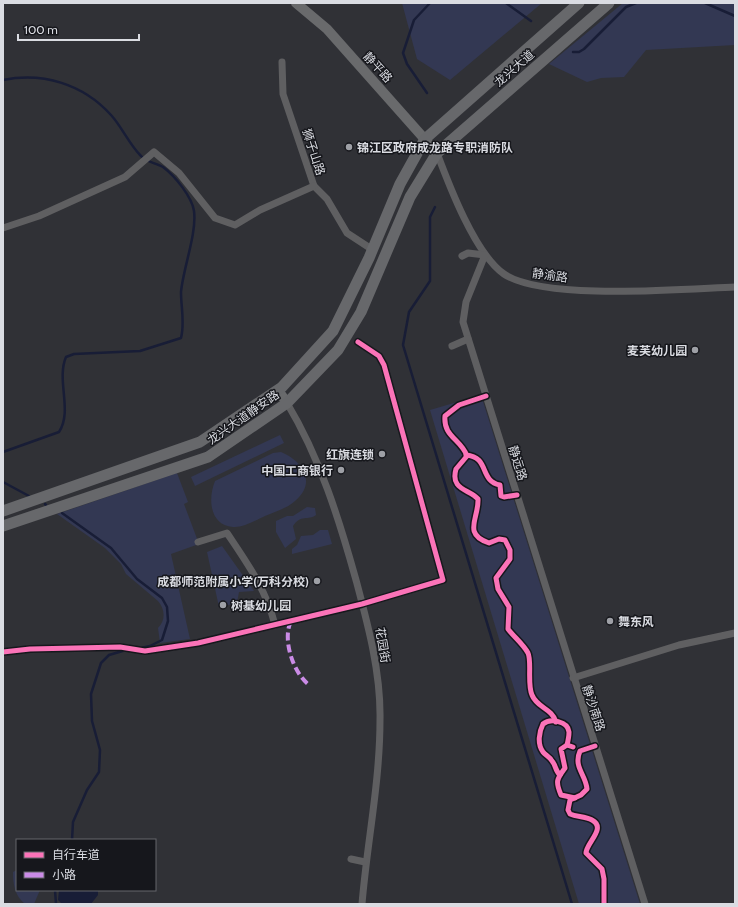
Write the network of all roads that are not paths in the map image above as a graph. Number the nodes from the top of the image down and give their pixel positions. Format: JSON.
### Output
{"nodes":[{"id":1,"x":296,"y":3,"type":"edge"},
{"id":2,"x":579,"y":3,"type":"edge"},
{"id":3,"x":609,"y":3,"type":"edge"},
{"id":4,"x":282,"y":62,"type":"dead end"},
{"id":5,"x":424,"y":139,"type":"junction"},
{"id":6,"x":437,"y":153,"type":"junction"},
{"id":7,"x":314,"y":186,"type":"junction"},
{"id":8,"x":3,"y":228,"type":"edge"},
{"id":9,"x":373,"y":250,"type":"junction"},
{"id":10,"x":485,"y":255,"type":"junction"},
{"id":11,"x":462,"y":256,"type":"dead end"},
{"id":12,"x":735,"y":287,"type":"edge"},
{"id":13,"x":468,"y":339,"type":"junction"},
{"id":14,"x":358,"y":342,"type":"dead end"},
{"id":15,"x":452,"y":346,"type":"dead end"},
{"id":16,"x":278,"y":390,"type":"junction"},
{"id":17,"x":287,"y":403,"type":"junction"},
{"id":18,"x":3,"y":511,"type":"edge"},
{"id":19,"x":3,"y":526,"type":"edge"},
{"id":20,"x":198,"y":542,"type":"dead end"},
{"id":21,"x":362,"y":604,"type":"junction"},
{"id":22,"x":274,"y":625,"type":"junction"},
{"id":23,"x":735,"y":633,"type":"edge"},
{"id":24,"x":3,"y":652,"type":"edge"},
{"id":25,"x":574,"y":678,"type":"junction"},
{"id":26,"x":351,"y":859,"type":"dead end"},
{"id":27,"x":366,"y":862,"type":"junction"},
{"id":28,"x":362,"y":904,"type":"edge"},
{"id":29,"x":645,"y":904,"type":"edge"}],
"edges":[{"from":1,"to":5,"type":"street","name":"静平路"},
{"from":2,"to":5,"type":"main road","name":"龙兴大道"},
{"from":3,"to":6,"type":"main road","name":"龙兴大道"},
{"from":4,"to":7,"type":"street","name":"狮子山路"},
{"from":5,"to":6,"type":"street","name":"静平路"},
{"from":5,"to":9,"type":"main road","name":"龙兴大道静安路"},
{"from":6,"to":10,"type":"street","name":"静渝路"},
{"from":6,"to":17,"type":"main road","name":"龙兴大道静安路"},
{"from":7,"to":8,"type":"street"},
{"from":7,"to":9,"type":"street","name":"狮子山路"},
{"from":9,"to":16,"type":"main road","name":"龙兴大道静安路"},
{"from":10,"to":11,"type":"street"},
{"from":10,"to":12,"type":"street","name":"静渝路"},
{"from":10,"to":13,"type":"street","name":"静远路"},
{"from":13,"to":15,"type":"street"},
{"from":13,"to":25,"type":"street","name":"静远路"},
{"from":14,"to":21,"type":"street"},
{"from":16,"to":17,"type":"street"},
{"from":16,"to":18,"type":"main road","name":"龙兴大道静安路"},
{"from":17,"to":19,"type":"main road","name":"龙兴大道静安路"},
{"from":17,"to":21,"type":"street","name":"花园街"},
{"from":20,"to":22,"type":"street"},
{"from":21,"to":22,"type":"street"},
{"from":21,"to":27,"type":"street","name":"花园街"},
{"from":22,"to":24,"type":"street"},
{"from":23,"to":25,"type":"street","name":"静沙南路"},
{"from":25,"to":29,"type":"street","name":"静沙南路"},
{"from":26,"to":27,"type":"street"},
{"from":27,"to":28,"type":"street","name":"花园街"}]}
